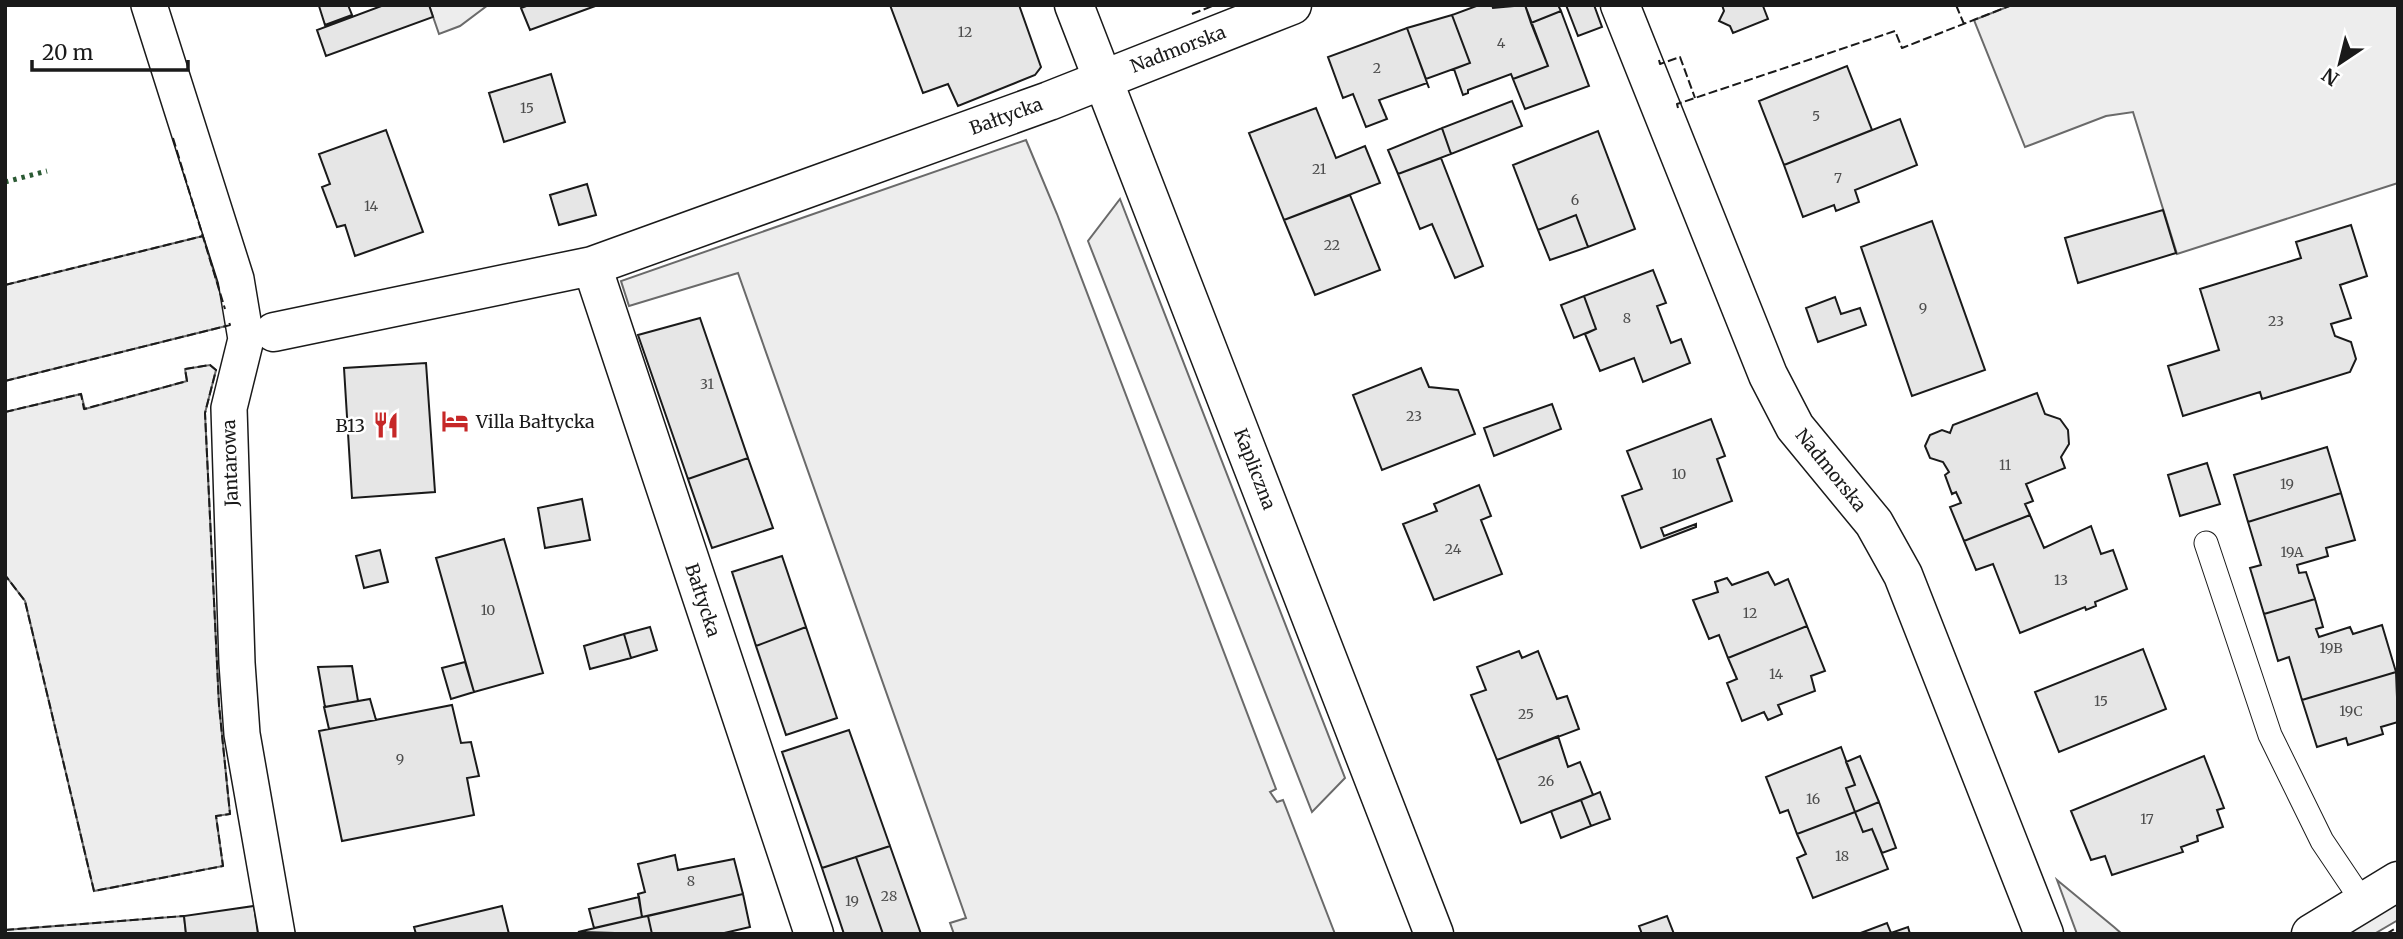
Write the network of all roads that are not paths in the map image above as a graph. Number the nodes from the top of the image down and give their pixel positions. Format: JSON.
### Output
{"nodes":[{"id":1,"x":149,"y":5,"type":"edge"},
{"id":2,"x":1074,"y":5,"type":"edge"},
{"id":3,"x":1292,"y":5,"type":"edge"},
{"id":4,"x":1620,"y":5,"type":"edge"},
{"id":5,"x":1102,"y":78,"type":"junction"},
{"id":6,"x":592,"y":266,"type":"junction"},
{"id":7,"x":274,"y":332,"type":"dead end"},
{"id":8,"x":2206,"y":542,"type":"dead end"},
{"id":9,"x":2398,"y":881,"type":"edge"},
{"id":10,"x":2363,"y":902,"type":"junction"},
{"id":11,"x":277,"y":934,"type":"edge"},
{"id":12,"x":814,"y":934,"type":"edge"},
{"id":13,"x":1434,"y":934,"type":"edge"},
{"id":14,"x":2044,"y":934,"type":"edge"},
{"id":15,"x":2311,"y":934,"type":"edge"}],
"edges":[{"from":1,"to":11,"type":"street","name":"Jantarowa"},
{"from":2,"to":5,"type":"street","name":"Kapliczna"},
{"from":3,"to":5,"type":"street","name":"Nadmorska"},
{"from":4,"to":14,"type":"street","name":"Nadmorska"},
{"from":5,"to":6,"type":"street","name":"Bałtycka"},
{"from":5,"to":13,"type":"street","name":"Kapliczna"},
{"from":6,"to":7,"type":"street","name":"Bałtycka"},
{"from":6,"to":12,"type":"street","name":"Bałtycka"},
{"from":8,"to":10,"type":"lane"},
{"from":9,"to":10,"type":"street"},
{"from":10,"to":15,"type":"street"}]}
